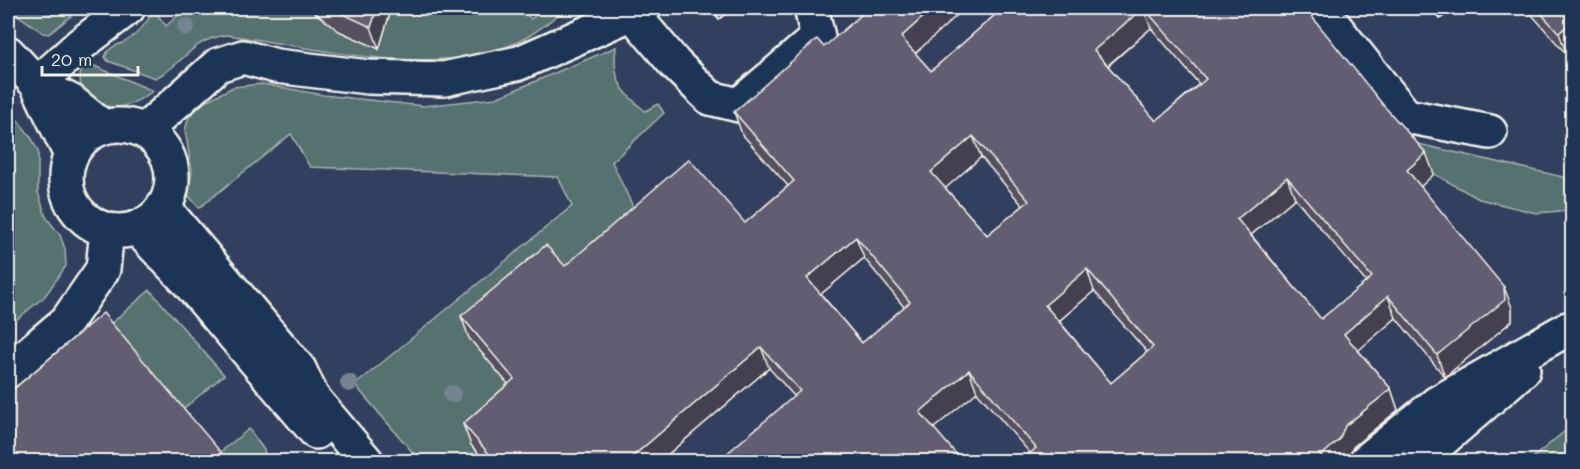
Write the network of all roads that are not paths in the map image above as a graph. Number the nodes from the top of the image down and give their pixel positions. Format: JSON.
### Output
{"nodes":[{"id":1,"x":128,"y":8,"type":"edge"},
{"id":2,"x":811,"y":8,"type":"edge"},
{"id":3,"x":1320,"y":8,"type":"edge"},
{"id":4,"x":638,"y":10,"type":"edge"},
{"id":5,"x":8,"y":53,"type":"edge"},
{"id":6,"x":37,"y":84,"type":"junction"},
{"id":7,"x":103,"y":127,"type":"junction"},
{"id":8,"x":144,"y":131,"type":"junction"},
{"id":9,"x":1490,"y":132,"type":"dead end"},
{"id":10,"x":71,"y":155,"type":"junction"},
{"id":11,"x":164,"y":207,"type":"junction"},
{"id":12,"x":122,"y":229,"type":"junction"},
{"id":13,"x":1571,"y":330,"type":"edge"},
{"id":14,"x":8,"y":371,"type":"edge"},
{"id":15,"x":1431,"y":457,"type":"edge"},
{"id":16,"x":342,"y":462,"type":"edge"},
{"id":17,"x":367,"y":462,"type":"edge"},
{"id":18,"x":1365,"y":462,"type":"edge"}],
"edges":[{"from":1,"to":6,"type":"street"},
{"from":2,"to":4,"type":"street"},
{"from":3,"to":9,"type":"street"},
{"from":4,"to":8,"type":"street"},
{"from":5,"to":6,"type":"street"},
{"from":6,"to":7,"type":"street"},
{"from":6,"to":10,"type":"street"},
{"from":7,"to":8,"type":"street"},
{"from":7,"to":10,"type":"street"},
{"from":8,"to":11,"type":"street"},
{"from":10,"to":12,"type":"street"},
{"from":11,"to":12,"type":"street"},
{"from":11,"to":17,"type":"street"},
{"from":12,"to":14,"type":"street"},
{"from":12,"to":16,"type":"street"},
{"from":13,"to":15,"type":"street"},
{"from":13,"to":18,"type":"street"}]}
